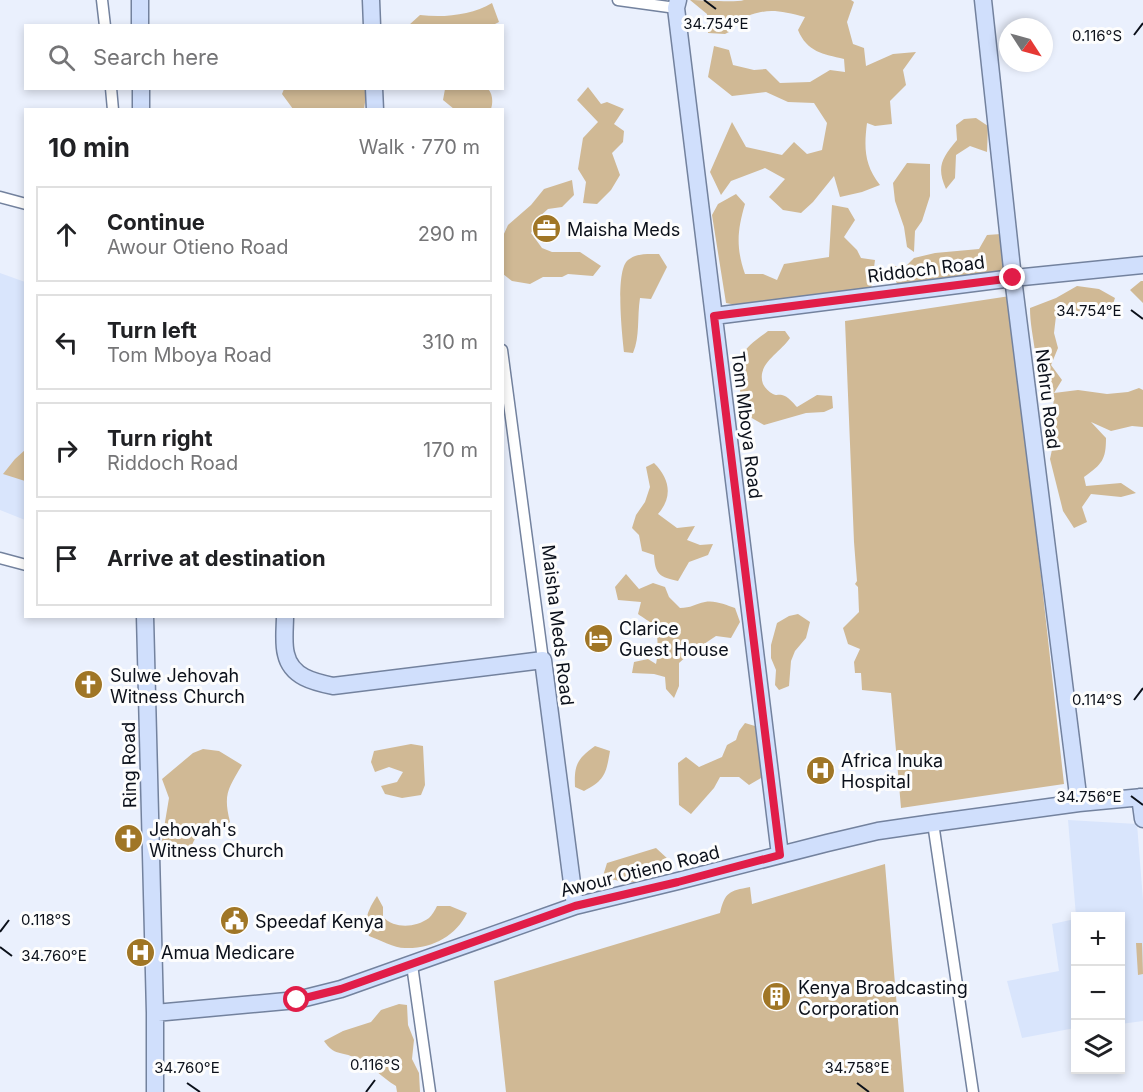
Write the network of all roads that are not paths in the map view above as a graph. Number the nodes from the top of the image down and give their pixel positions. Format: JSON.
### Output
{"nodes":[{"id":1,"x":102,"y":0,"type":"edge"},
{"id":2,"x":140,"y":0,"type":"edge"},
{"id":3,"x":370,"y":0,"type":"edge"},
{"id":4,"x":618,"y":0,"type":"edge"},
{"id":5,"x":982,"y":0,"type":"edge"},
{"id":6,"x":677,"y":4,"type":"edge"},
{"id":7,"x":105,"y":24,"type":"edge"},
{"id":8,"x":140,"y":24,"type":"edge"},
{"id":9,"x":372,"y":24,"type":"edge"},
{"id":10,"x":111,"y":90,"type":"edge"},
{"id":11,"x":141,"y":90,"type":"edge"},
{"id":12,"x":374,"y":90,"type":"edge"},
{"id":13,"x":113,"y":108,"type":"edge"},
{"id":14,"x":141,"y":108,"type":"edge"},
{"id":15,"x":375,"y":108,"type":"edge"},
{"id":16,"x":0,"y":197,"type":"edge"},
{"id":17,"x":24,"y":203,"type":"edge"},
{"id":18,"x":1143,"y":265,"type":"edge"},
{"id":19,"x":1013,"y":278,"type":"junction"},
{"id":20,"x":714,"y":316,"type":"junction"},
{"id":21,"x":504,"y":365,"type":"edge"},
{"id":22,"x":0,"y":558,"type":"edge"},
{"id":23,"x":24,"y":564,"type":"edge"},
{"id":24,"x":145,"y":618,"type":"edge"},
{"id":25,"x":285,"y":618,"type":"edge"},
{"id":26,"x":543,"y":660,"type":"junction"},
{"id":27,"x":1141,"y":797,"type":"edge"},
{"id":28,"x":1079,"y":803,"type":"junction"},
{"id":29,"x":1143,"y":819,"type":"edge"},
{"id":30,"x":933,"y":824,"type":"junction"},
{"id":31,"x":780,"y":855,"type":"junction"},
{"id":32,"x":575,"y":906,"type":"junction"},
{"id":33,"x":412,"y":964,"type":"junction"},
{"id":34,"x":154,"y":1013,"type":"junction"},
{"id":35,"x":155,"y":1092,"type":"edge"},
{"id":36,"x":430,"y":1092,"type":"edge"},
{"id":37,"x":973,"y":1092,"type":"edge"}],
"edges":[{"from":1,"to":7,"type":"street"},
{"from":2,"to":8,"type":"street"},
{"from":3,"to":9,"type":"street"},
{"from":4,"to":6,"type":"street"},
{"from":5,"to":19,"type":"street","name":"Nehru Road"},
{"from":6,"to":20,"type":"street","name":"Tom Mboya Road"},
{"from":10,"to":13,"type":"street"},
{"from":11,"to":14,"type":"street"},
{"from":12,"to":15,"type":"street"},
{"from":16,"to":17,"type":"street"},
{"from":18,"to":19,"type":"street","name":"Riddoch Road"},
{"from":19,"to":20,"type":"street","name":"Riddoch Road"},
{"from":19,"to":28,"type":"street","name":"Nehru Road"},
{"from":20,"to":31,"type":"street","name":"Tom Mboya Road"},
{"from":21,"to":26,"type":"street","name":"Maisha Meds Road"},
{"from":22,"to":23,"type":"street"},
{"from":24,"to":34,"type":"street","name":"Ring Road"},
{"from":25,"to":26,"type":"street"},
{"from":26,"to":32,"type":"street","name":"Maisha Meds Road"},
{"from":27,"to":28,"type":"street","name":"Awour Otieno Road"},
{"from":27,"to":29,"type":"street"},
{"from":28,"to":30,"type":"street","name":"Awour Otieno Road"},
{"from":30,"to":31,"type":"street","name":"Awour Otieno Road"},
{"from":30,"to":37,"type":"street"},
{"from":31,"to":32,"type":"street","name":"Awour Otieno Road"},
{"from":32,"to":33,"type":"street","name":"Awour Otieno Road"},
{"from":33,"to":34,"type":"street","name":"Awour Otieno Road"},
{"from":33,"to":36,"type":"street"},
{"from":34,"to":35,"type":"street","name":"Ring Road"}]}
